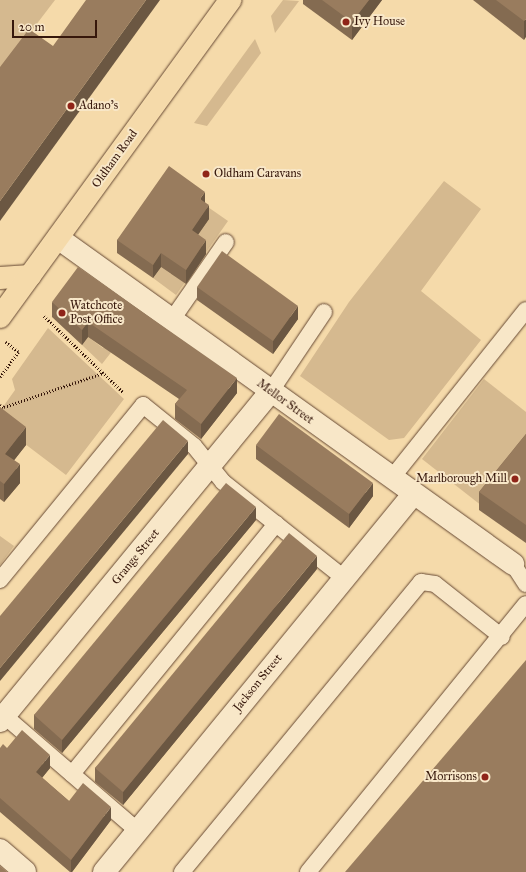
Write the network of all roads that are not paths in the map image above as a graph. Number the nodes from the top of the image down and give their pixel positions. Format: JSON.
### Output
{"nodes":[{"id":1,"x":230,"y":0,"type":"edge"},
{"id":2,"x":58,"y":238,"type":"junction"},
{"id":3,"x":226,"y":242,"type":"dead end"},
{"id":4,"x":30,"y":276,"type":"junction"},
{"id":5,"x":0,"y":278,"type":"edge"},
{"id":6,"x":526,"y":310,"type":"edge"},
{"id":7,"x":324,"y":312,"type":"dead end"},
{"id":8,"x":0,"y":317,"type":"edge"},
{"id":9,"x":171,"y":321,"type":"junction"},
{"id":10,"x":271,"y":391,"type":"junction"},
{"id":11,"x":210,"y":466,"type":"junction"},
{"id":12,"x":391,"y":479,"type":"junction"},
{"id":13,"x":413,"y":494,"type":"junction"},
{"id":14,"x":276,"y":524,"type":"junction"},
{"id":15,"x":513,"y":564,"type":"joint"},
{"id":16,"x":344,"y":578,"type":"junction"},
{"id":17,"x":0,"y":580,"type":"edge"},
{"id":18,"x":526,"y":584,"type":"edge"},
{"id":19,"x":526,"y":604,"type":"edge"},
{"id":20,"x":502,"y":637,"type":"junction"},
{"id":21,"x":1,"y":716,"type":"edge"},
{"id":22,"x":72,"y":774,"type":"junction"},
{"id":23,"x":138,"y":831,"type":"junction"},
{"id":24,"x":0,"y":850,"type":"edge"},
{"id":25,"x":25,"y":872,"type":"edge"},
{"id":26,"x":104,"y":872,"type":"edge"},
{"id":27,"x":182,"y":872,"type":"edge"},
{"id":28,"x":308,"y":872,"type":"edge"}],
"edges":[{"from":1,"to":2,"type":"highway","name":"Oldham Road"},
{"from":2,"to":4,"type":"highway","name":"Oldham Road"},
{"from":2,"to":9,"type":"street","name":"Mellor Street"},
{"from":3,"to":9,"type":"lane"},
{"from":4,"to":5,"type":"highway"},
{"from":4,"to":8,"type":"highway","name":"Oldham Road"},
{"from":6,"to":12,"type":"lane"},
{"from":7,"to":10,"type":"lane"},
{"from":9,"to":10,"type":"street","name":"Mellor Street"},
{"from":10,"to":11,"type":"street","name":"Grange Street"},
{"from":10,"to":12,"type":"street","name":"Mellor Street"},
{"from":11,"to":14,"type":"lane"},
{"from":11,"to":17,"type":"lane"},
{"from":11,"to":21,"type":"street","name":"Grange Street"},
{"from":12,"to":13,"type":"street","name":"Mellor Street"},
{"from":13,"to":15,"type":"street","name":"Mellor Street"},
{"from":13,"to":16,"type":"street","name":"Jackson Street"},
{"from":14,"to":16,"type":"lane"},
{"from":14,"to":22,"type":"lane"},
{"from":15,"to":18,"type":"lane"},
{"from":16,"to":23,"type":"street","name":"Jackson Street"},
{"from":19,"to":20,"type":"lane"},
{"from":20,"to":27,"type":"lane"},
{"from":20,"to":28,"type":"lane"},
{"from":21,"to":22,"type":"lane"},
{"from":22,"to":23,"type":"lane"},
{"from":23,"to":26,"type":"street","name":"Jackson Street"},
{"from":24,"to":25,"type":"street"}]}
